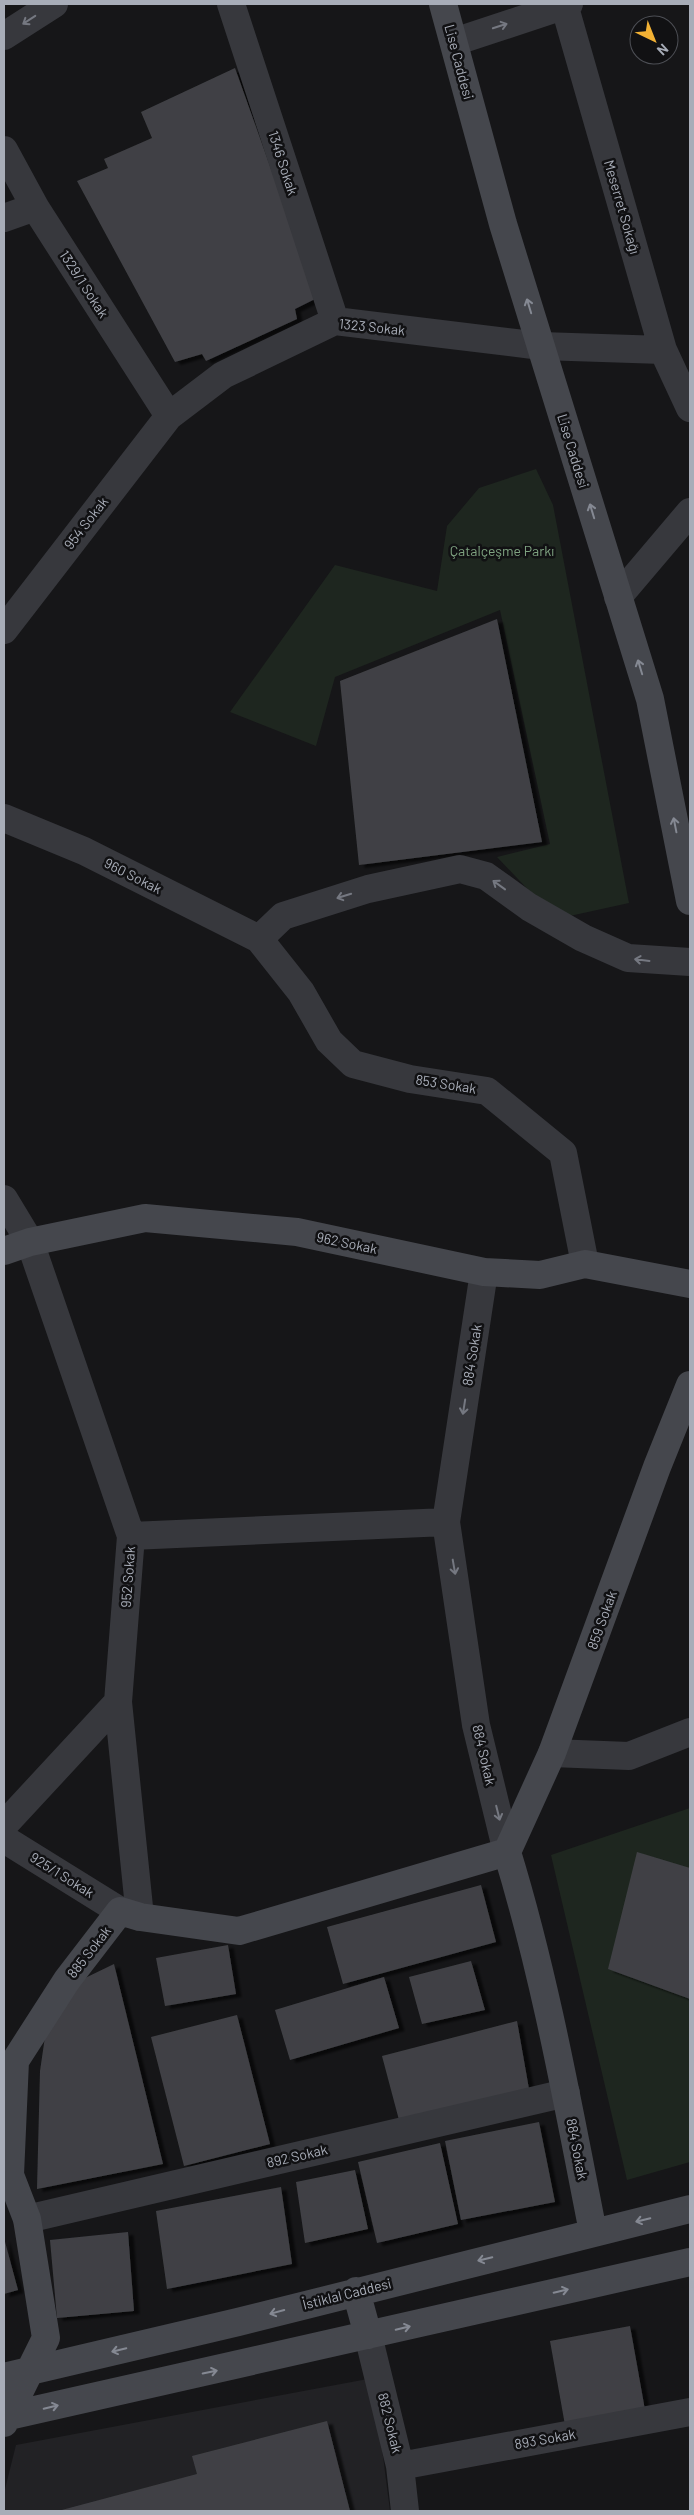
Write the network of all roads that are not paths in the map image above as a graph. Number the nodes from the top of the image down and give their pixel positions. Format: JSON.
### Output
{"nodes":[{"id":1,"x":54,"y":4,"type":"edge"},
{"id":2,"x":231,"y":4,"type":"edge"},
{"id":3,"x":443,"y":4,"type":"edge"},
{"id":4,"x":566,"y":4,"type":"edge"},
{"id":5,"x":4,"y":36,"type":"edge"},
{"id":6,"x":454,"y":42,"type":"junction"},
{"id":7,"x":4,"y":150,"type":"edge"},
{"id":8,"x":35,"y":207,"type":"junction"},
{"id":9,"x":4,"y":218,"type":"edge"},
{"id":10,"x":335,"y":321,"type":"junction"},
{"id":11,"x":541,"y":346,"type":"junction"},
{"id":12,"x":663,"y":350,"type":"junction"},
{"id":13,"x":690,"y":408,"type":"edge"},
{"id":14,"x":169,"y":416,"type":"junction"},
{"id":15,"x":690,"y":512,"type":"edge"},
{"id":16,"x":618,"y":597,"type":"junction"},
{"id":17,"x":4,"y":630,"type":"edge"},
{"id":18,"x":4,"y":818,"type":"edge"},
{"id":19,"x":690,"y":901,"type":"edge"},
{"id":20,"x":259,"y":939,"type":"junction"},
{"id":21,"x":690,"y":962,"type":"edge"},
{"id":22,"x":4,"y":1199,"type":"edge"},
{"id":23,"x":30,"y":1242,"type":"junction"},
{"id":24,"x":4,"y":1251,"type":"edge"},
{"id":25,"x":586,"y":1264,"type":"junction"},
{"id":26,"x":484,"y":1272,"type":"junction"},
{"id":27,"x":690,"y":1284,"type":"edge"},
{"id":28,"x":690,"y":1385,"type":"edge"},
{"id":29,"x":446,"y":1522,"type":"junction"},
{"id":30,"x":130,"y":1536,"type":"junction"},
{"id":31,"x":118,"y":1702,"type":"junction"},
{"id":32,"x":690,"y":1732,"type":"edge"},
{"id":33,"x":552,"y":1753,"type":"junction"},
{"id":34,"x":4,"y":1825,"type":"edge"},
{"id":35,"x":4,"y":1839,"type":"edge"},
{"id":36,"x":507,"y":1852,"type":"junction"},
{"id":37,"x":130,"y":1914,"type":"junction"},
{"id":38,"x":566,"y":2093,"type":"junction"},
{"id":39,"x":690,"y":2209,"type":"edge"},
{"id":40,"x":27,"y":2219,"type":"junction"},
{"id":41,"x":593,"y":2232,"type":"junction"},
{"id":42,"x":690,"y":2262,"type":"edge"},
{"id":43,"x":356,"y":2291,"type":"junction"},
{"id":44,"x":368,"y":2336,"type":"junction"},
{"id":45,"x":16,"y":2374,"type":"edge"},
{"id":46,"x":690,"y":2412,"type":"edge"},
{"id":47,"x":4,"y":2419,"type":"edge"},
{"id":48,"x":400,"y":2466,"type":"junction"},
{"id":49,"x":405,"y":2511,"type":"edge"}],
"edges":[{"from":1,"to":5,"type":"street","one_way":true},
{"from":2,"to":10,"type":"street","name":"1346 Sokak"},
{"from":3,"to":6,"type":"main road","name":"Lise Caddesi"},
{"from":6,"to":4,"type":"street","one_way":true},
{"from":4,"to":12,"type":"street","name":"Meserret Sokağı"},
{"from":11,"to":6,"type":"main road","name":"Lise Caddesi","one_way":true},
{"from":7,"to":8,"type":"street","name":"1329/1 Sokak"},
{"from":8,"to":9,"type":"street"},
{"from":8,"to":14,"type":"street","name":"1329/1 Sokak"},
{"from":10,"to":11,"type":"street","name":"1323 Sokak"},
{"from":10,"to":14,"type":"street","name":"1323 Sokak"},
{"from":11,"to":12,"type":"street","name":"1323 Sokak"},
{"from":16,"to":11,"type":"main road","name":"Lise Caddesi","one_way":true},
{"from":12,"to":13,"type":"street","name":"Meserret Sokağı"},
{"from":14,"to":17,"type":"street","name":"954 Sokak"},
{"from":15,"to":16,"type":"street"},
{"from":19,"to":16,"type":"main road","name":"Lise Caddesi","one_way":true},
{"from":18,"to":20,"type":"street","name":"960 Sokak"},
{"from":21,"to":20,"type":"street","one_way":true},
{"from":20,"to":25,"type":"street","name":"853 Sokak"},
{"from":22,"to":23,"type":"street","name":"952 Sokak"},
{"from":23,"to":24,"type":"main road","name":"962 Sokak"},
{"from":23,"to":26,"type":"main road","name":"962 Sokak"},
{"from":23,"to":30,"type":"street","name":"952 Sokak"},
{"from":25,"to":26,"type":"main road","name":"962 Sokak"},
{"from":25,"to":27,"type":"main road","name":"962 Sokak"},
{"from":26,"to":29,"type":"street","name":"884 Sokak","one_way":true},
{"from":28,"to":33,"type":"main road","name":"859 Sokak"},
{"from":29,"to":30,"type":"street"},
{"from":29,"to":36,"type":"street","name":"884 Sokak","one_way":true},
{"from":30,"to":31,"type":"street","name":"952 Sokak"},
{"from":31,"to":34,"type":"street"},
{"from":31,"to":37,"type":"street","name":"952 Sokak"},
{"from":32,"to":33,"type":"street"},
{"from":33,"to":36,"type":"main road","name":"859 Sokak"},
{"from":35,"to":37,"type":"street","name":"925/1 Sokak"},
{"from":36,"to":37,"type":"main road"},
{"from":36,"to":38,"type":"main road","name":"884 Sokak"},
{"from":37,"to":40,"type":"main road","name":"885 Sokak"},
{"from":38,"to":40,"type":"street","name":"892 Sokak"},
{"from":38,"to":41,"type":"main road","name":"884 Sokak"},
{"from":39,"to":41,"type":"main road","name":"İstiklal Caddesi","one_way":true},
{"from":40,"to":45,"type":"main road","name":"885 Sokak"},
{"from":41,"to":43,"type":"main road","name":"İstiklal Caddesi","one_way":true},
{"from":44,"to":42,"type":"main road","one_way":true},
{"from":43,"to":44,"type":"main road","name":"İstiklal Caddesi"},
{"from":43,"to":45,"type":"main road","name":"İstiklal Caddesi","one_way":true},
{"from":47,"to":44,"type":"main road","one_way":true},
{"from":44,"to":48,"type":"street","name":"882 Sokak"},
{"from":45,"to":47,"type":"main road","name":"885 Sokak"},
{"from":46,"to":48,"type":"street","name":"893 Sokak"},
{"from":48,"to":49,"type":"street","name":"882 Sokak"}]}
